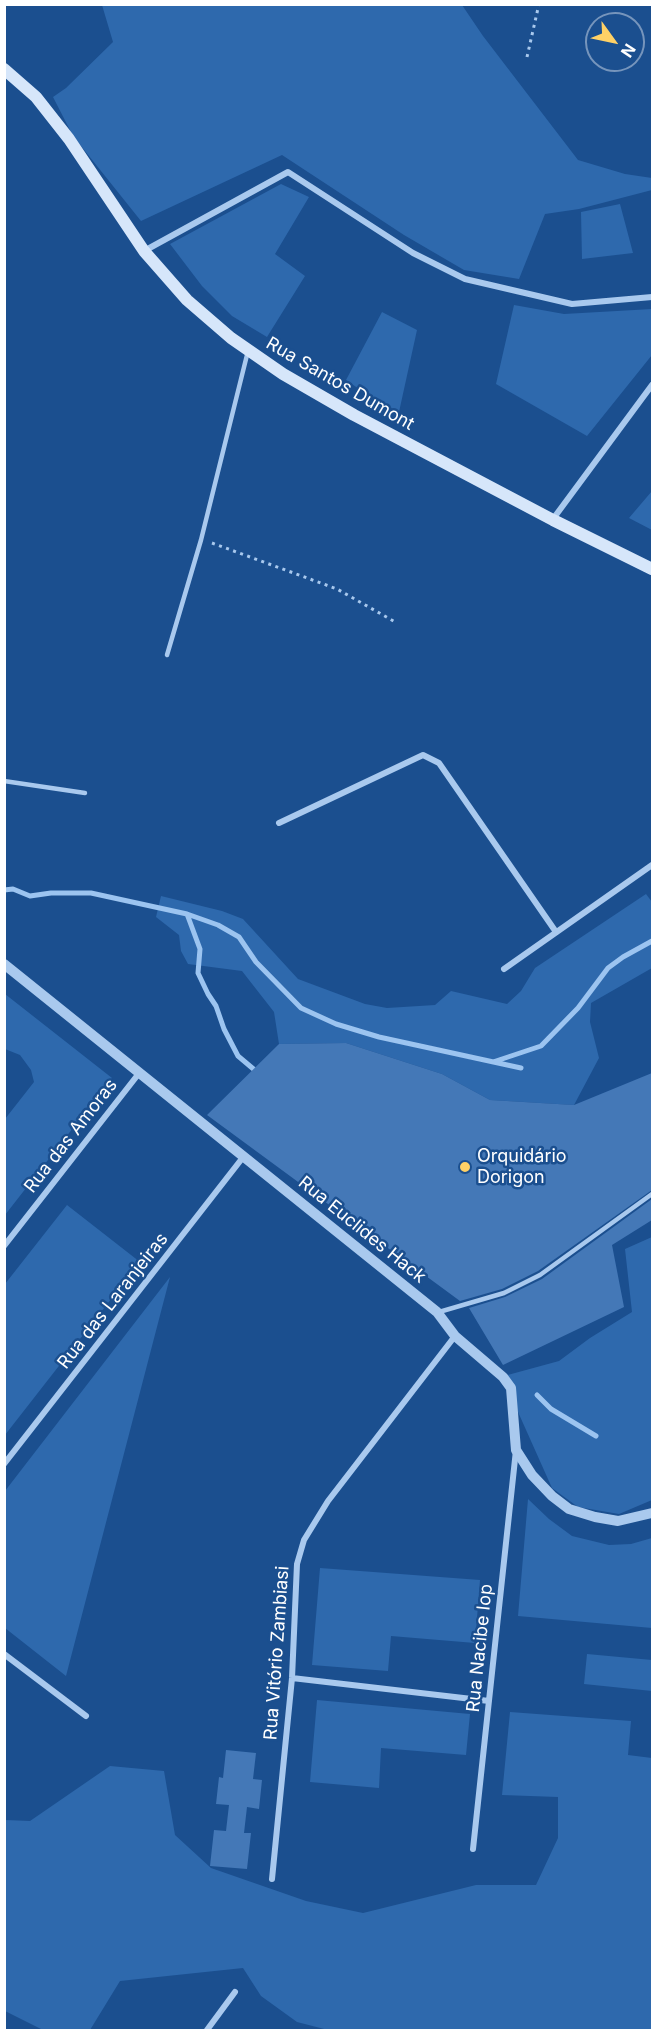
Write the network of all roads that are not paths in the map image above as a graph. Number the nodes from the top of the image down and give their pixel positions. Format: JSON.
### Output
{"nodes":[{"id":1,"x":4,"y":69,"type":"edge"},
{"id":2,"x":144,"y":251,"type":"junction"},
{"id":3,"x":652,"y":297,"type":"edge"},
{"id":4,"x":248,"y":351,"type":"junction"},
{"id":5,"x":652,"y":385,"type":"edge"},
{"id":6,"x":553,"y":520,"type":"junction"},
{"id":7,"x":652,"y":569,"type":"edge"},
{"id":8,"x":166,"y":655,"type":"dead end"},
{"id":9,"x":4,"y":781,"type":"edge"},
{"id":10,"x":86,"y":793,"type":"dead end"},
{"id":11,"x":279,"y":823,"type":"dead end"},
{"id":12,"x":652,"y":865,"type":"edge"},
{"id":13,"x":556,"y":932,"type":"junction"},
{"id":14,"x":4,"y":964,"type":"edge"},
{"id":15,"x":504,"y":969,"type":"dead end"},
{"id":16,"x":140,"y":1072,"type":"junction"},
{"id":17,"x":245,"y":1156,"type":"junction"},
{"id":18,"x":652,"y":1194,"type":"edge"},
{"id":19,"x":4,"y":1246,"type":"edge"},
{"id":20,"x":437,"y":1312,"type":"junction"},
{"id":21,"x":455,"y":1336,"type":"junction"},
{"id":22,"x":516,"y":1450,"type":"junction"},
{"id":23,"x":4,"y":1464,"type":"edge"},
{"id":24,"x":652,"y":1512,"type":"edge"},
{"id":25,"x":4,"y":1654,"type":"edge"},
{"id":26,"x":292,"y":1678,"type":"junction"},
{"id":27,"x":489,"y":1701,"type":"junction"},
{"id":28,"x":86,"y":1716,"type":"dead end"},
{"id":29,"x":473,"y":1849,"type":"dead end"},
{"id":30,"x":272,"y":1879,"type":"dead end"},
{"id":31,"x":235,"y":1992,"type":"dead end"},
{"id":32,"x":207,"y":2031,"type":"edge"}],
"edges":[{"from":1,"to":2,"type":"main road","name":"Rua Santos Dumont"},
{"from":2,"to":3,"type":"street"},
{"from":2,"to":4,"type":"main road","name":"Rua Santos Dumont"},
{"from":4,"to":6,"type":"main road","name":"Rua Santos Dumont"},
{"from":4,"to":8,"type":"lane"},
{"from":5,"to":6,"type":"street"},
{"from":6,"to":7,"type":"main road","name":"Rua Santos Dumont"},
{"from":9,"to":10,"type":"lane"},
{"from":11,"to":13,"type":"street"},
{"from":12,"to":13,"type":"street"},
{"from":13,"to":15,"type":"street"},
{"from":14,"to":16,"type":"street","name":"Rua Euclides Hack"},
{"from":16,"to":17,"type":"street","name":"Rua Euclides Hack"},
{"from":16,"to":19,"type":"street","name":"Rua das Amoras"},
{"from":17,"to":20,"type":"street","name":"Rua Euclides Hack"},
{"from":17,"to":23,"type":"street","name":"Rua das Laranjeiras"},
{"from":18,"to":20,"type":"lane"},
{"from":20,"to":21,"type":"street","name":"Rua Euclides Hack"},
{"from":21,"to":22,"type":"street","name":"Rua Euclides Hack"},
{"from":21,"to":26,"type":"street","name":"Rua Vitório Zambiasi"},
{"from":22,"to":24,"type":"street","name":"Rua Euclides Hack"},
{"from":22,"to":27,"type":"street","name":"Rua Nacibe Iop"},
{"from":25,"to":28,"type":"street"},
{"from":26,"to":27,"type":"street"},
{"from":26,"to":30,"type":"street","name":"Rua Vitório Zambiasi"},
{"from":27,"to":29,"type":"street","name":"Rua Nacibe Iop"},
{"from":31,"to":32,"type":"street"}]}
